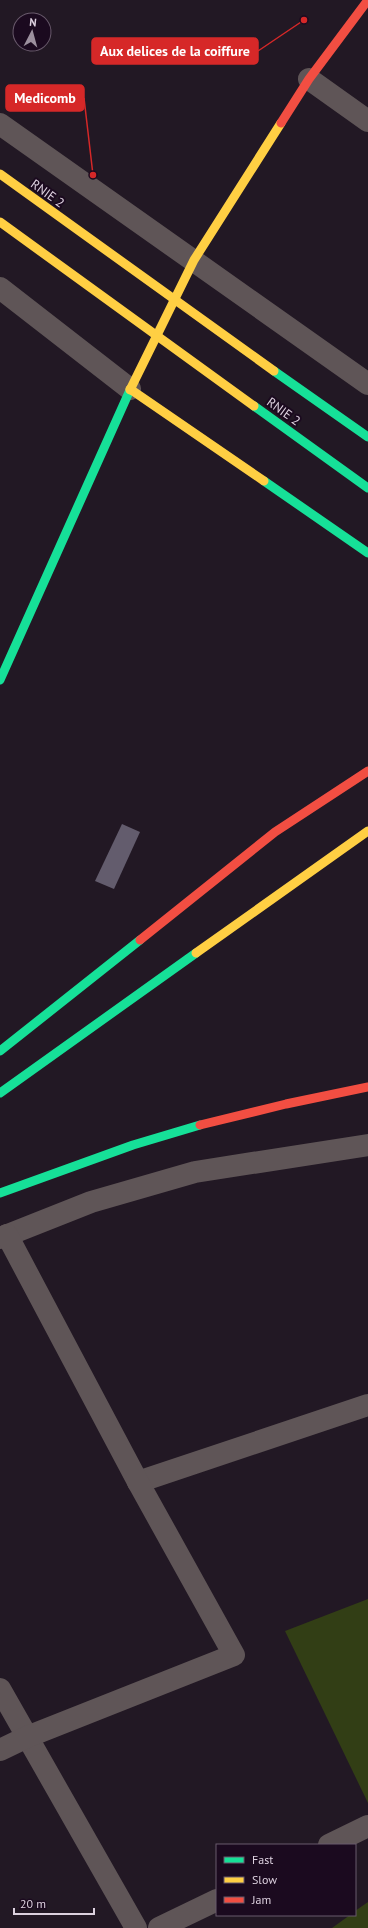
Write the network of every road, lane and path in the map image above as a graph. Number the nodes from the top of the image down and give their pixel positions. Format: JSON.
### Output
{"nodes":[{"id":1,"x":368,"y":0,"type":"edge"},
{"id":2,"x":309,"y":79,"type":"junction"},
{"id":3,"x":368,"y":121,"type":"edge"},
{"id":4,"x":0,"y":124,"type":"edge"},
{"id":5,"x":0,"y":174,"type":"edge"},
{"id":6,"x":0,"y":222,"type":"edge"},
{"id":7,"x":194,"y":260,"type":"junction"},
{"id":8,"x":0,"y":288,"type":"edge"},
{"id":9,"x":368,"y":384,"type":"edge"},
{"id":10,"x":130,"y":389,"type":"junction"},
{"id":11,"x":368,"y":437,"type":"edge"},
{"id":12,"x":368,"y":488,"type":"edge"},
{"id":13,"x":368,"y":553,"type":"edge"},
{"id":14,"x":0,"y":680,"type":"edge"},
{"id":15,"x":368,"y":771,"type":"edge"},
{"id":16,"x":368,"y":831,"type":"edge"},
{"id":17,"x":0,"y":1050,"type":"edge"},
{"id":18,"x":368,"y":1087,"type":"edge"},
{"id":19,"x":0,"y":1093,"type":"edge"},
{"id":20,"x":368,"y":1145,"type":"edge"},
{"id":21,"x":0,"y":1193,"type":"edge"},
{"id":22,"x":4,"y":1236,"type":"edge"},
{"id":23,"x":368,"y":1405,"type":"edge"},
{"id":24,"x":138,"y":1482,"type":"junction"},
{"id":25,"x":0,"y":1689,"type":"edge"},
{"id":26,"x":27,"y":1737,"type":"junction"},
{"id":27,"x":0,"y":1750,"type":"edge"},
{"id":28,"x":368,"y":1826,"type":"edge"},
{"id":29,"x":331,"y":1844,"type":"edge"},
{"id":30,"x":216,"y":1900,"type":"edge"},
{"id":31,"x":136,"y":1928,"type":"edge"},
{"id":32,"x":159,"y":1928,"type":"edge"}],
"edges":[{"from":1,"to":2,"type":"main road"},
{"from":2,"to":3,"type":"street"},
{"from":2,"to":7,"type":"main road"},
{"from":4,"to":7,"type":"street"},
{"from":5,"to":11,"type":"main road","name":"RNIE 2","number":"RNIE 2"},
{"from":6,"to":12,"type":"main road","name":"RNIE 2","number":"RNIE 2"},
{"from":7,"to":9,"type":"street"},
{"from":7,"to":10,"type":"main road"},
{"from":8,"to":10,"type":"street"},
{"from":10,"to":13,"type":"main road"},
{"from":10,"to":14,"type":"main road"},
{"from":15,"to":17,"type":"main road"},
{"from":16,"to":19,"type":"main road"},
{"from":18,"to":21,"type":"main road"},
{"from":20,"to":22,"type":"street"},
{"from":22,"to":24,"type":"street"},
{"from":23,"to":24,"type":"street"},
{"from":24,"to":26,"type":"street"},
{"from":25,"to":26,"type":"street"},
{"from":26,"to":27,"type":"street"},
{"from":26,"to":31,"type":"street"},
{"from":28,"to":29,"type":"street"},
{"from":30,"to":32,"type":"street"}]}
